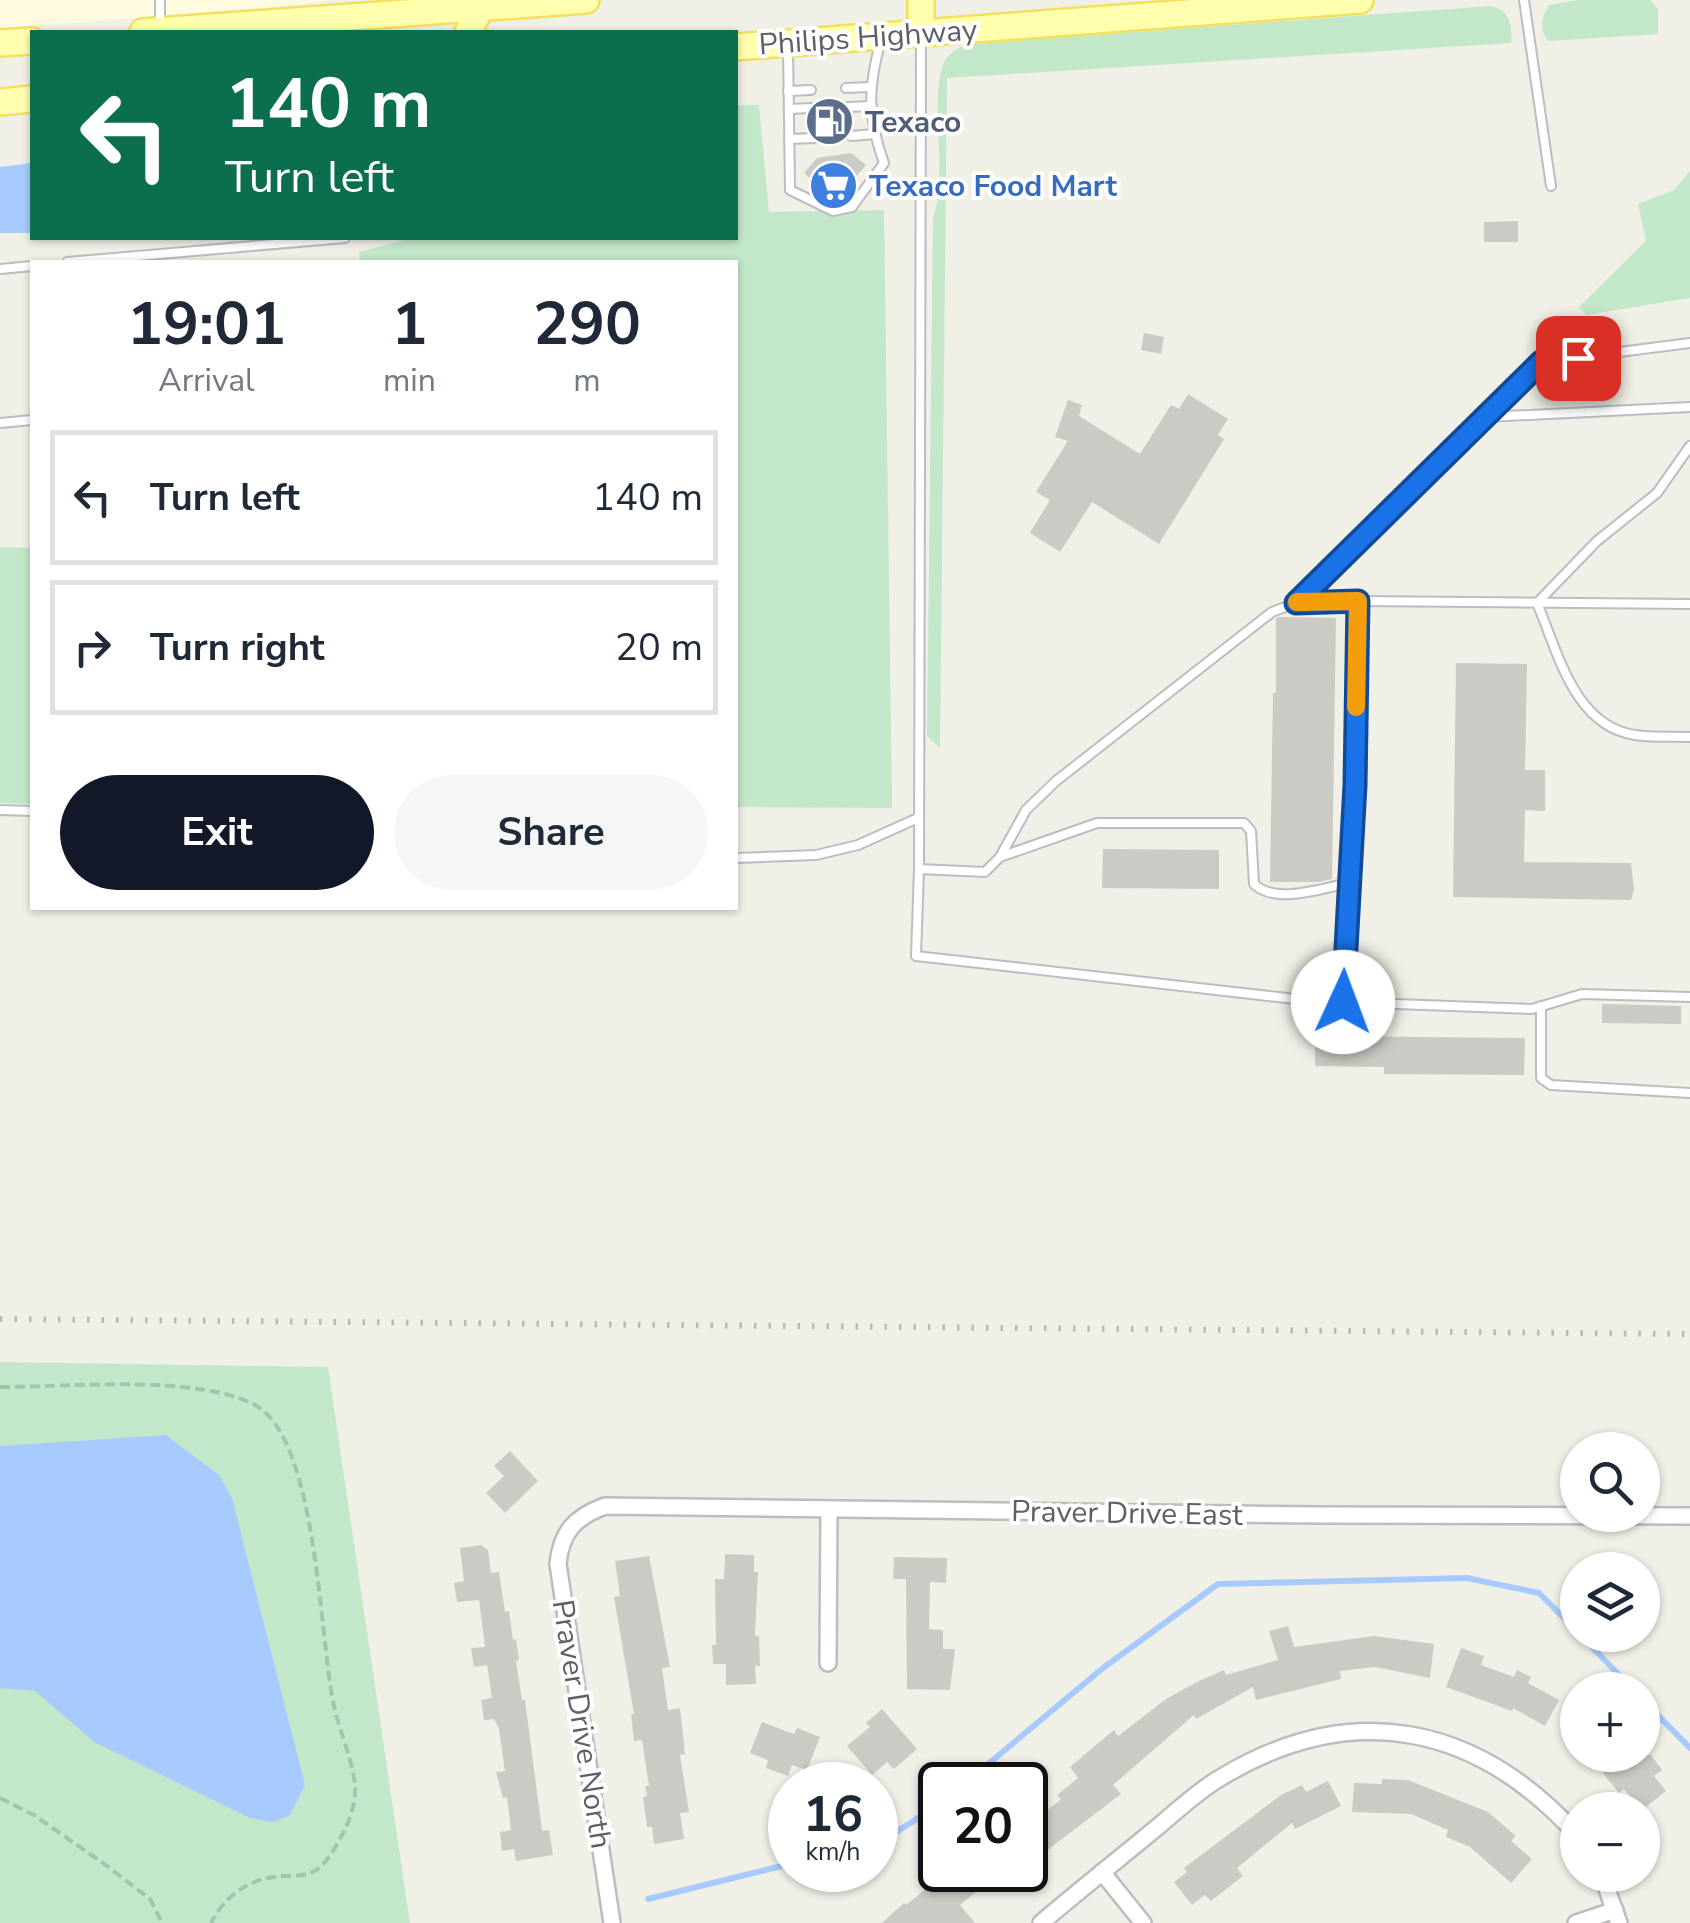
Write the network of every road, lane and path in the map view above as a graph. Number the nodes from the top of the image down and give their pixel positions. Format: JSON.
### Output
{"nodes":[{"id":1,"x":160,"y":0,"type":"edge"},
{"id":2,"x":586,"y":0,"type":"edge"},
{"id":3,"x":921,"y":0,"type":"edge"},
{"id":4,"x":1360,"y":0,"type":"edge"},
{"id":5,"x":1524,"y":0,"type":"edge"},
{"id":6,"x":482,"y":3,"type":"edge"},
{"id":7,"x":442,"y":14,"type":"edge"},
{"id":8,"x":160,"y":30,"type":"edge"},
{"id":9,"x":169,"y":30,"type":"edge"},
{"id":10,"x":469,"y":30,"type":"edge"},
{"id":11,"x":921,"y":33,"type":"junction"},
{"id":12,"x":883,"y":36,"type":"junction"},
{"id":13,"x":30,"y":40,"type":"edge"},
{"id":14,"x":0,"y":43,"type":"edge"},
{"id":15,"x":788,"y":43,"type":"junction"},
{"id":16,"x":738,"y":46,"type":"edge"},
{"id":17,"x":870,"y":87,"type":"junction"},
{"id":18,"x":846,"y":88,"type":"dead end"},
{"id":19,"x":811,"y":90,"type":"dead end"},
{"id":20,"x":788,"y":91,"type":"junction"},
{"id":21,"x":30,"y":99,"type":"edge"},
{"id":22,"x":0,"y":102,"type":"edge"},
{"id":23,"x":872,"y":106,"type":"junction"},
{"id":24,"x":848,"y":107,"type":"dead end"},
{"id":25,"x":812,"y":108,"type":"dead end"},
{"id":26,"x":788,"y":109,"type":"junction"},
{"id":27,"x":875,"y":134,"type":"junction"},
{"id":28,"x":851,"y":136,"type":"dead end"},
{"id":29,"x":816,"y":138,"type":"dead end"},
{"id":30,"x":789,"y":139,"type":"junction"},
{"id":31,"x":1551,"y":186,"type":"dead end"},
{"id":32,"x":326,"y":240,"type":"edge"},
{"id":33,"x":131,"y":260,"type":"edge"},
{"id":34,"x":30,"y":266,"type":"edge"},
{"id":35,"x":0,"y":269,"type":"edge"},
{"id":36,"x":1690,"y":343,"type":"edge"},
{"id":37,"x":1690,"y":406,"type":"edge"},
{"id":38,"x":1486,"y":417,"type":"junction"},
{"id":39,"x":30,"y":420,"type":"edge"},
{"id":40,"x":0,"y":423,"type":"edge"},
{"id":41,"x":1690,"y":446,"type":"edge"},
{"id":42,"x":1358,"y":601,"type":"junction"},
{"id":43,"x":1296,"y":603,"type":"junction"},
{"id":44,"x":1537,"y":603,"type":"junction"},
{"id":45,"x":1690,"y":604,"type":"edge"},
{"id":46,"x":1690,"y":737,"type":"edge"},
{"id":47,"x":0,"y":810,"type":"edge"},
{"id":48,"x":30,"y":810,"type":"edge"},
{"id":49,"x":918,"y":818,"type":"junction"},
{"id":50,"x":738,"y":858,"type":"edge"},
{"id":51,"x":1000,"y":858,"type":"junction"},
{"id":52,"x":920,"y":870,"type":"junction"},
{"id":53,"x":1350,"y":883,"type":"junction"},
{"id":54,"x":1690,"y":996,"type":"edge"},
{"id":55,"x":1343,"y":1002,"type":"junction"},
{"id":56,"x":1541,"y":1006,"type":"junction"},
{"id":57,"x":1690,"y":1093,"type":"edge"},
{"id":58,"x":0,"y":1387,"type":"edge"},
{"id":59,"x":829,"y":1509,"type":"junction"},
{"id":60,"x":1690,"y":1516,"type":"edge"},
{"id":61,"x":570,"y":1526,"type":"joint"},
{"id":62,"x":828,"y":1663,"type":"dead end"},
{"id":63,"x":0,"y":1798,"type":"edge"},
{"id":64,"x":1560,"y":1819,"type":"edge"},
{"id":65,"x":1102,"y":1872,"type":"junction"},
{"id":66,"x":1608,"y":1892,"type":"edge"},
{"id":67,"x":1617,"y":1917,"type":"edge"},
{"id":68,"x":162,"y":1923,"type":"edge"},
{"id":69,"x":211,"y":1923,"type":"edge"},
{"id":70,"x":612,"y":1923,"type":"edge"},
{"id":71,"x":1041,"y":1923,"type":"edge"},
{"id":72,"x":1143,"y":1923,"type":"edge"},
{"id":73,"x":1576,"y":1923,"type":"edge"}],
"edges":[{"from":1,"to":8,"type":"lane"},
{"from":2,"to":6,"type":"main road"},
{"from":3,"to":11,"type":"main road"},
{"from":4,"to":11,"type":"main road","name":"Philips Highway"},
{"from":5,"to":31,"type":"lane"},
{"from":6,"to":7,"type":"main road"},
{"from":6,"to":10,"type":"main road"},
{"from":7,"to":9,"type":"main road"},
{"from":11,"to":12,"type":"main road","name":"Philips Highway"},
{"from":11,"to":49,"type":"lane"},
{"from":12,"to":15,"type":"main road","name":"Philips Highway"},
{"from":12,"to":17,"type":"lane"},
{"from":13,"to":14,"type":"main road"},
{"from":15,"to":16,"type":"main road","name":"Philips Highway"},
{"from":15,"to":20,"type":"lane"},
{"from":17,"to":18,"type":"lane"},
{"from":17,"to":23,"type":"lane"},
{"from":19,"to":20,"type":"lane"},
{"from":20,"to":26,"type":"lane"},
{"from":21,"to":22,"type":"main road"},
{"from":23,"to":24,"type":"lane"},
{"from":23,"to":27,"type":"lane"},
{"from":25,"to":26,"type":"lane"},
{"from":26,"to":30,"type":"lane"},
{"from":27,"to":28,"type":"lane"},
{"from":27,"to":30,"type":"lane"},
{"from":29,"to":30,"type":"lane"},
{"from":32,"to":33,"type":"lane"},
{"from":34,"to":35,"type":"lane"},
{"from":36,"to":38,"type":"lane"},
{"from":37,"to":38,"type":"lane"},
{"from":38,"to":43,"type":"lane"},
{"from":39,"to":40,"type":"lane"},
{"from":41,"to":44,"type":"lane"},
{"from":42,"to":43,"type":"lane"},
{"from":42,"to":44,"type":"lane"},
{"from":42,"to":53,"type":"lane"},
{"from":43,"to":51,"type":"lane"},
{"from":44,"to":45,"type":"lane"},
{"from":44,"to":46,"type":"lane"},
{"from":47,"to":48,"type":"lane"},
{"from":49,"to":50,"type":"lane"},
{"from":49,"to":52,"type":"lane"},
{"from":51,"to":52,"type":"lane"},
{"from":51,"to":53,"type":"lane"},
{"from":52,"to":55,"type":"lane"},
{"from":53,"to":55,"type":"lane"},
{"from":54,"to":56,"type":"lane"},
{"from":55,"to":56,"type":"lane"},
{"from":56,"to":57,"type":"lane"},
{"from":58,"to":69,"type":"path"},
{"from":59,"to":60,"type":"street","name":"Praver Drive East"},
{"from":59,"to":61,"type":"street","name":"Praver Drive East"},
{"from":59,"to":62,"type":"street"},
{"from":61,"to":70,"type":"street","name":"Praver Drive North"},
{"from":63,"to":68,"type":"path"},
{"from":64,"to":65,"type":"street"},
{"from":65,"to":71,"type":"street"},
{"from":65,"to":72,"type":"street"},
{"from":66,"to":67,"type":"street"},
{"from":67,"to":73,"type":"street"}]}
